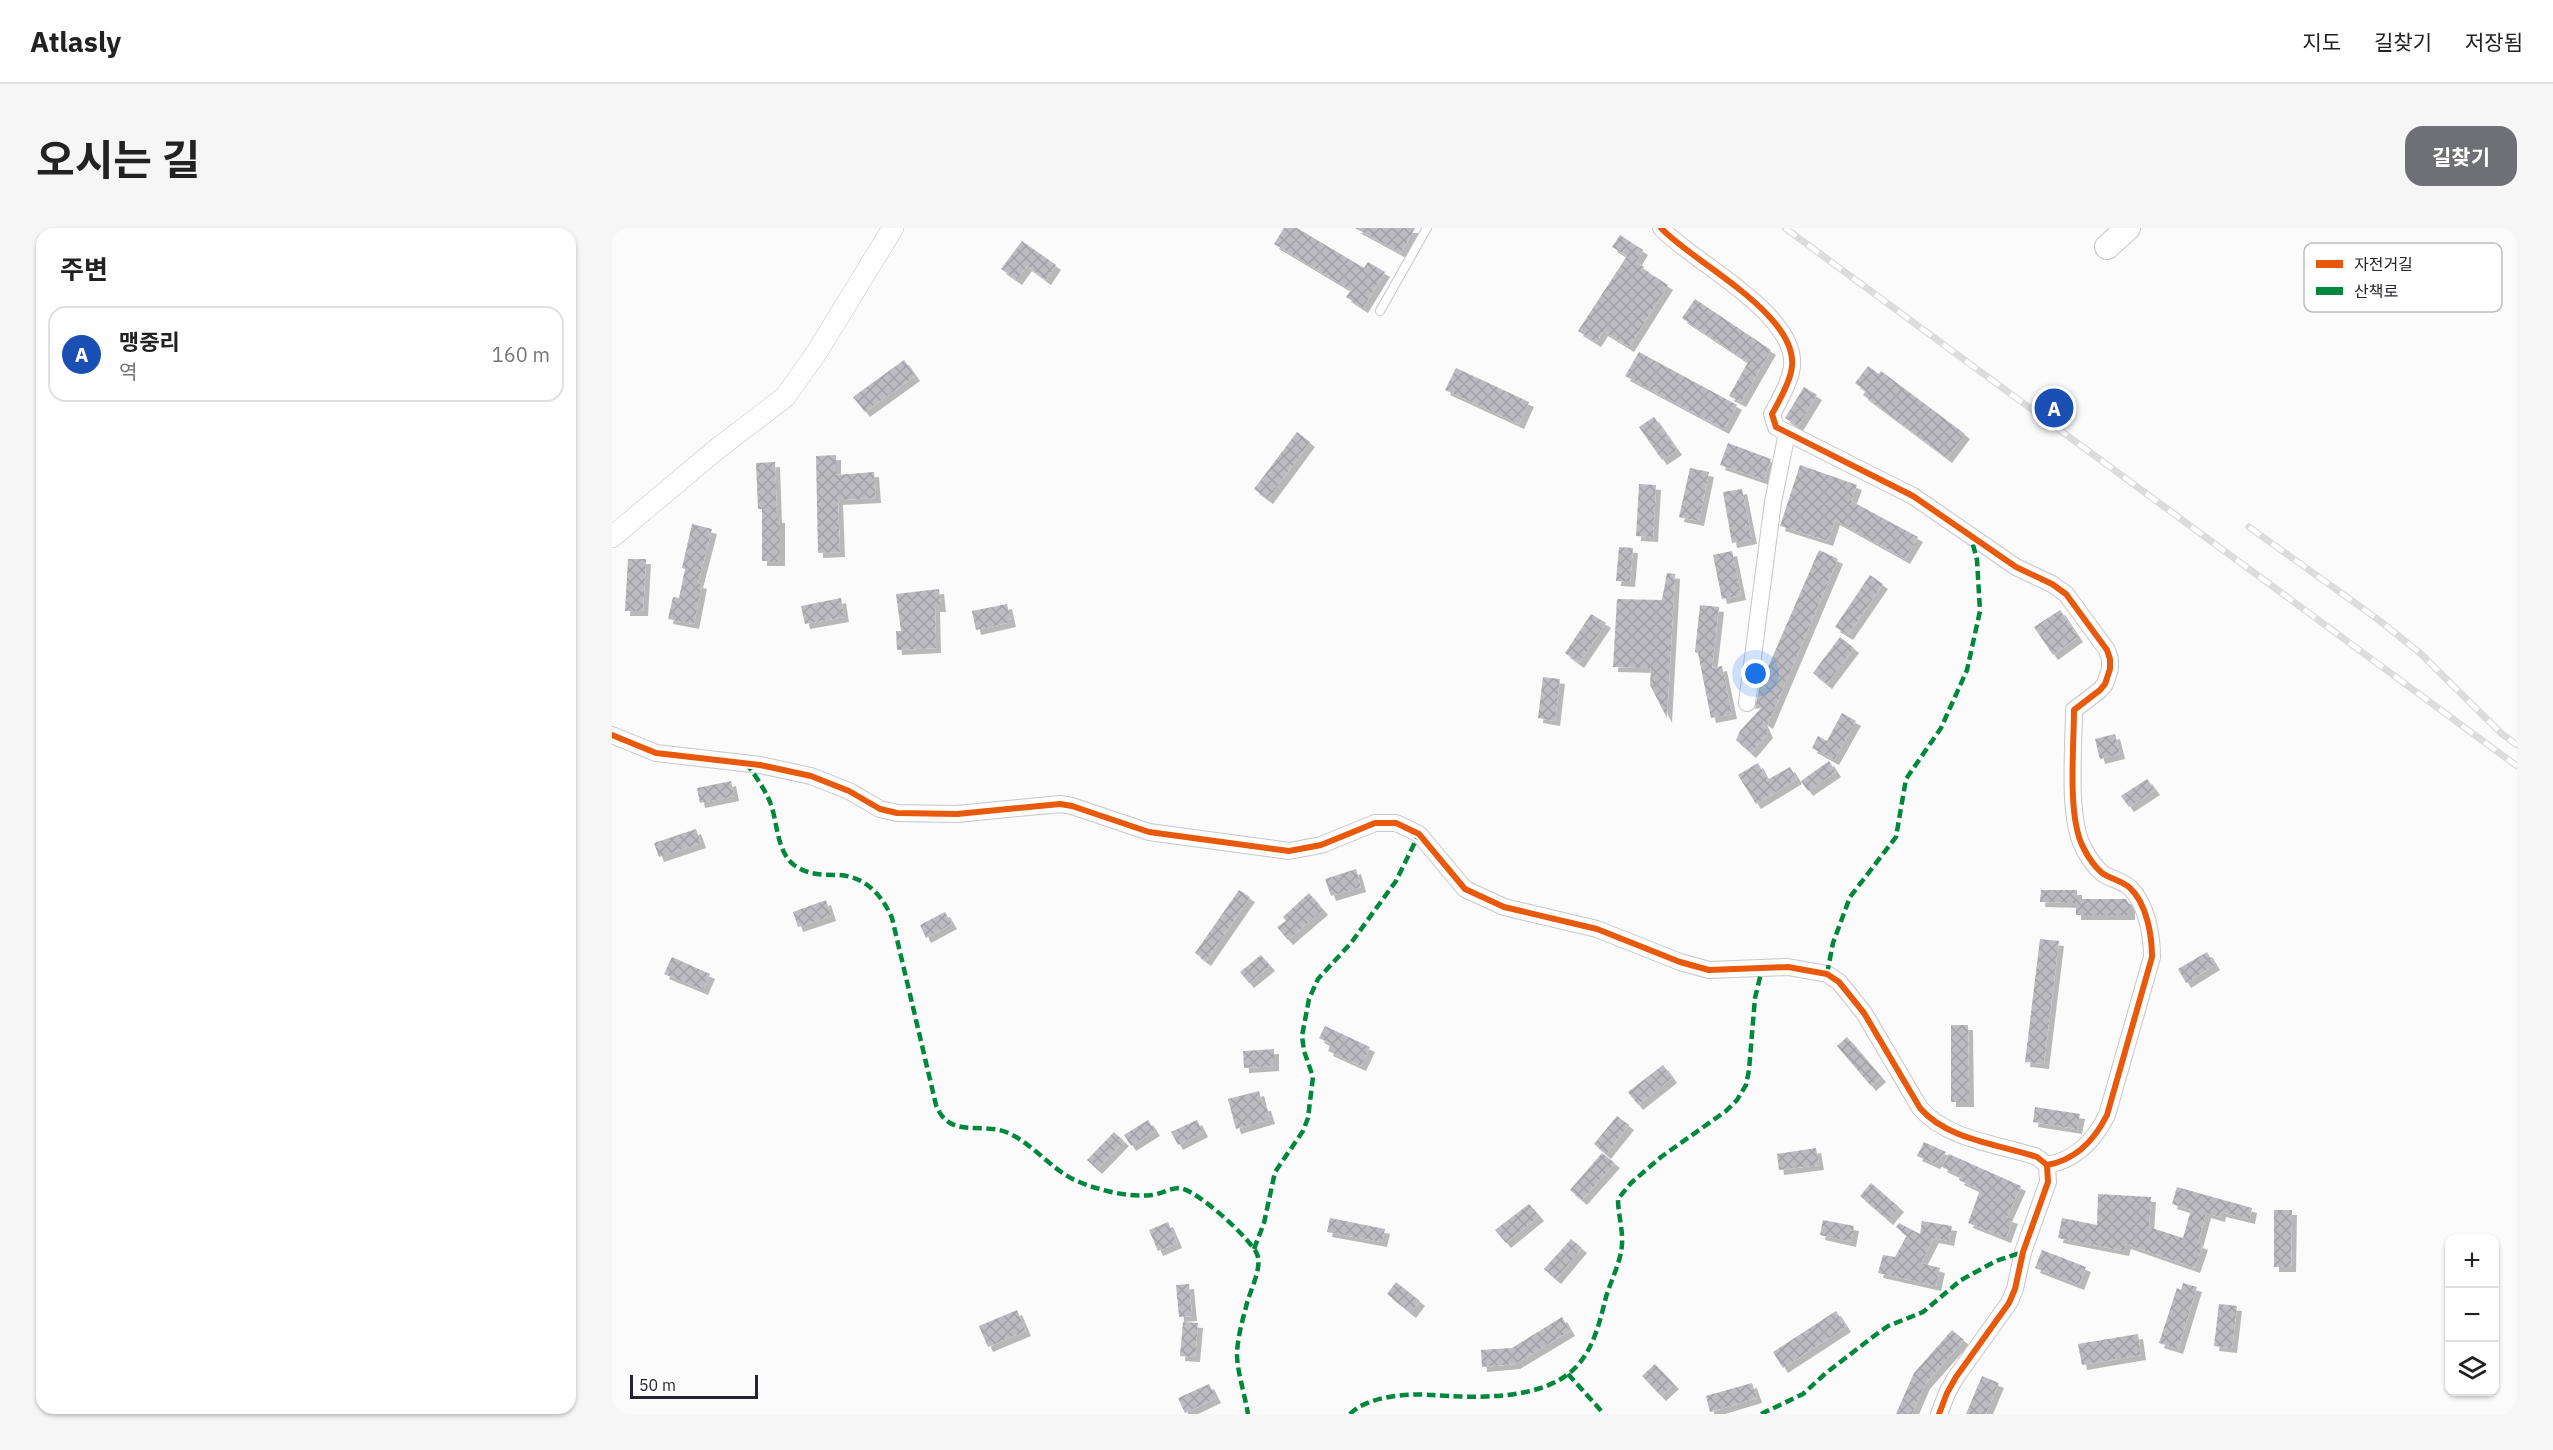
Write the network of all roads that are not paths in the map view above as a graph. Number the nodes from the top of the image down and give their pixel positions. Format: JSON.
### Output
{"nodes":[{"id":1,"x":892,"y":228,"type":"edge"},
{"id":2,"x":1427,"y":228,"type":"edge"},
{"id":3,"x":1661,"y":228,"type":"edge"},
{"id":4,"x":2128,"y":228,"type":"edge"},
{"id":5,"x":2107,"y":247,"type":"dead end"},
{"id":6,"x":1380,"y":311,"type":"dead end"},
{"id":7,"x":1787,"y":433,"type":"junction"},
{"id":8,"x":612,"y":537,"type":"edge"},
{"id":9,"x":1747,"y":703,"type":"dead end"},
{"id":10,"x":612,"y":735,"type":"edge"},
{"id":11,"x":2047,"y":1165,"type":"junction"},
{"id":12,"x":1939,"y":1414,"type":"edge"}],
"edges":[{"from":1,"to":8,"type":"street"},
{"from":2,"to":6,"type":"lane"},
{"from":3,"to":7,"type":"street"},
{"from":4,"to":5,"type":"main road"},
{"from":7,"to":9,"type":"street"},
{"from":7,"to":11,"type":"street"},
{"from":10,"to":11,"type":"street"},
{"from":11,"to":12,"type":"street"}]}
